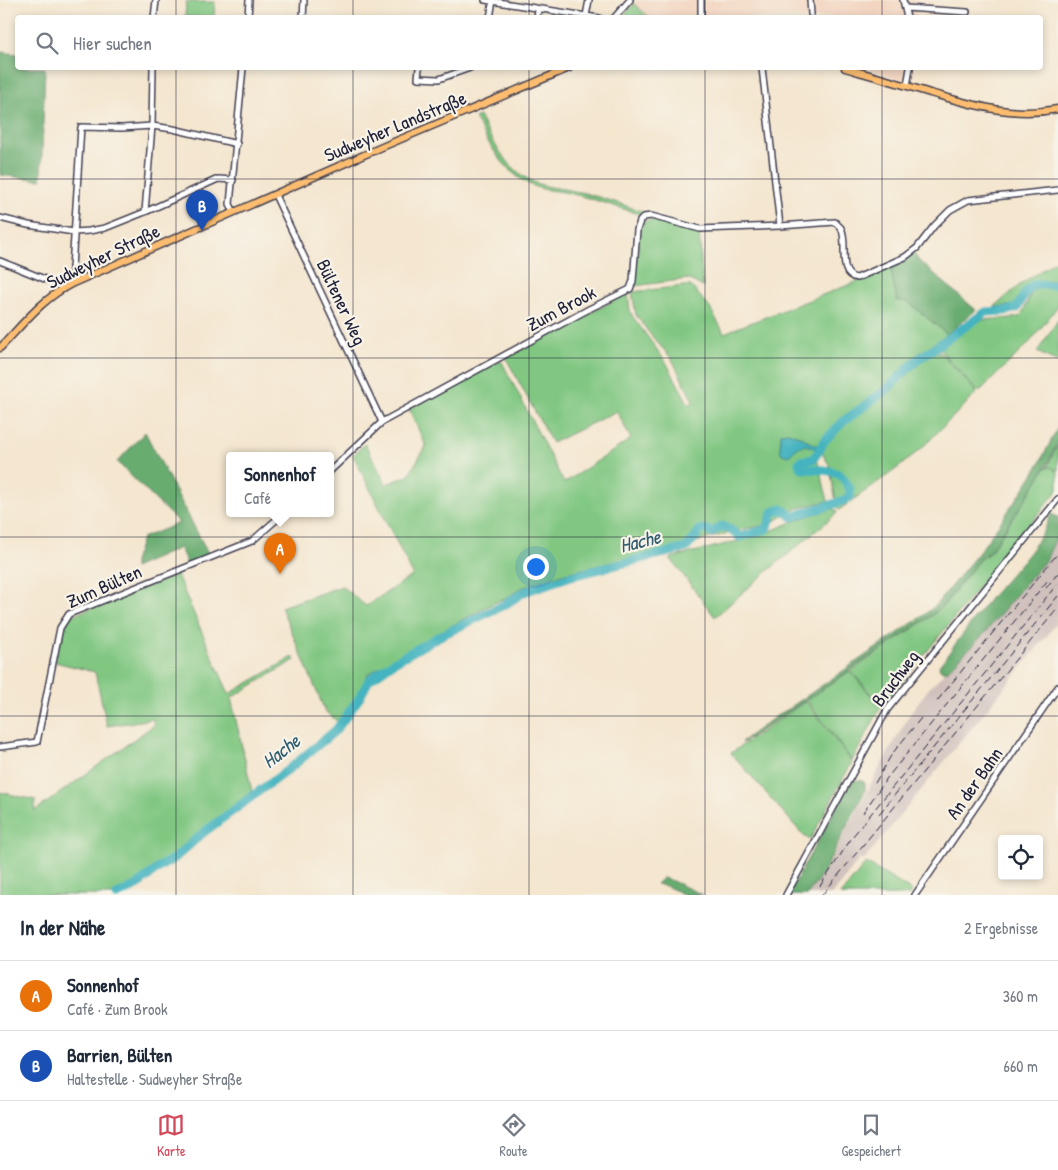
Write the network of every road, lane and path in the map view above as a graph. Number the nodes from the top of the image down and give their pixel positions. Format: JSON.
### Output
{"nodes":[{"id":1,"x":156,"y":0,"type":"edge"},
{"id":2,"x":249,"y":0,"type":"edge"},
{"id":3,"x":304,"y":0,"type":"edge"},
{"id":4,"x":485,"y":0,"type":"edge"},
{"id":5,"x":589,"y":0,"type":"edge"},
{"id":6,"x":630,"y":0,"type":"edge"},
{"id":7,"x":701,"y":0,"type":"edge"},
{"id":8,"x":810,"y":0,"type":"edge"},
{"id":9,"x":903,"y":0,"type":"edge"},
{"id":10,"x":493,"y":1,"type":"edge"},
{"id":11,"x":905,"y":8,"type":"junction"},
{"id":12,"x":538,"y":9,"type":"junction"},
{"id":13,"x":968,"y":12,"type":"dead end"},
{"id":14,"x":811,"y":14,"type":"dead end"},
{"id":15,"x":154,"y":15,"type":"edge"},
{"id":16,"x":248,"y":15,"type":"edge"},
{"id":17,"x":303,"y":15,"type":"edge"},
{"id":18,"x":491,"y":15,"type":"edge"},
{"id":19,"x":537,"y":15,"type":"edge"},
{"id":20,"x":579,"y":15,"type":"edge"},
{"id":21,"x":586,"y":15,"type":"edge"},
{"id":22,"x":617,"y":15,"type":"edge"},
{"id":23,"x":701,"y":15,"type":"edge"},
{"id":24,"x":906,"y":15,"type":"edge"},
{"id":25,"x":152,"y":70,"type":"edge"},
{"id":26,"x":243,"y":70,"type":"edge"},
{"id":27,"x":419,"y":70,"type":"edge"},
{"id":28,"x":464,"y":70,"type":"edge"},
{"id":29,"x":564,"y":70,"type":"edge"},
{"id":30,"x":762,"y":70,"type":"edge"},
{"id":31,"x":852,"y":70,"type":"edge"},
{"id":32,"x":910,"y":70,"type":"edge"},
{"id":33,"x":907,"y":86,"type":"junction"},
{"id":34,"x":1058,"y":110,"type":"edge"},
{"id":35,"x":152,"y":126,"type":"junction"},
{"id":36,"x":237,"y":144,"type":"junction"},
{"id":37,"x":233,"y":180,"type":"junction"},
{"id":38,"x":1058,"y":190,"type":"edge"},
{"id":39,"x":275,"y":195,"type":"junction"},
{"id":40,"x":145,"y":212,"type":"junction"},
{"id":41,"x":234,"y":212,"type":"junction"},
{"id":42,"x":0,"y":218,"type":"edge"},
{"id":43,"x":780,"y":226,"type":"junction"},
{"id":44,"x":74,"y":232,"type":"junction"},
{"id":45,"x":0,"y":261,"type":"edge"},
{"id":46,"x":71,"y":284,"type":"junction"},
{"id":47,"x":62,"y":289,"type":"junction"},
{"id":48,"x":0,"y":348,"type":"edge"},
{"id":49,"x":382,"y":422,"type":"junction"},
{"id":50,"x":334,"y":467,"type":"edge"},
{"id":51,"x":1058,"y":499,"type":"edge"},
{"id":52,"x":279,"y":517,"type":"edge"},
{"id":53,"x":1058,"y":687,"type":"edge"},
{"id":54,"x":0,"y":747,"type":"edge"},
{"id":55,"x":786,"y":895,"type":"edge"},
{"id":56,"x":915,"y":895,"type":"edge"}],
"edges":[{"from":1,"to":15,"type":"street"},
{"from":2,"to":16,"type":"street"},
{"from":3,"to":17,"type":"street"},
{"from":4,"to":10,"type":"street"},
{"from":5,"to":21,"type":"street"},
{"from":6,"to":22,"type":"street"},
{"from":7,"to":23,"type":"street"},
{"from":8,"to":14,"type":"street"},
{"from":9,"to":11,"type":"street"},
{"from":10,"to":12,"type":"street"},
{"from":10,"to":18,"type":"street"},
{"from":11,"to":13,"type":"street"},
{"from":11,"to":24,"type":"street"},
{"from":12,"to":19,"type":"street"},
{"from":12,"to":20,"type":"street"},
{"from":25,"to":35,"type":"street"},
{"from":26,"to":36,"type":"street"},
{"from":27,"to":28,"type":"street"},
{"from":29,"to":39,"type":"main road","name":"Sudweyher Landstraße"},
{"from":30,"to":43,"type":"street"},
{"from":31,"to":33,"type":"main road"},
{"from":32,"to":33,"type":"street"},
{"from":33,"to":34,"type":"main road"},
{"from":35,"to":36,"type":"street"},
{"from":35,"to":40,"type":"street"},
{"from":35,"to":44,"type":"street"},
{"from":36,"to":37,"type":"street"},
{"from":37,"to":40,"type":"street"},
{"from":37,"to":41,"type":"street"},
{"from":38,"to":43,"type":"street","name":"Zum Brook"},
{"from":39,"to":41,"type":"main road","name":"Sudweyher Landstraße"},
{"from":39,"to":49,"type":"street","name":"Bültener Weg"},
{"from":40,"to":44,"type":"street"},
{"from":41,"to":46,"type":"main road","name":"Sudweyher Straße"},
{"from":42,"to":44,"type":"street"},
{"from":43,"to":49,"type":"street","name":"Zum Brook"},
{"from":44,"to":46,"type":"street"},
{"from":45,"to":47,"type":"street"},
{"from":46,"to":47,"type":"main road","name":"Sudweyher Straße"},
{"from":47,"to":48,"type":"main road","name":"Sudweyher Straße"},
{"from":49,"to":50,"type":"street","name":"Zum Brook"},
{"from":51,"to":55,"type":"street","name":"Bruchweg"},
{"from":52,"to":54,"type":"street","name":"Zum Bülten"},
{"from":53,"to":56,"type":"street","name":"An der Bahn"}]}
